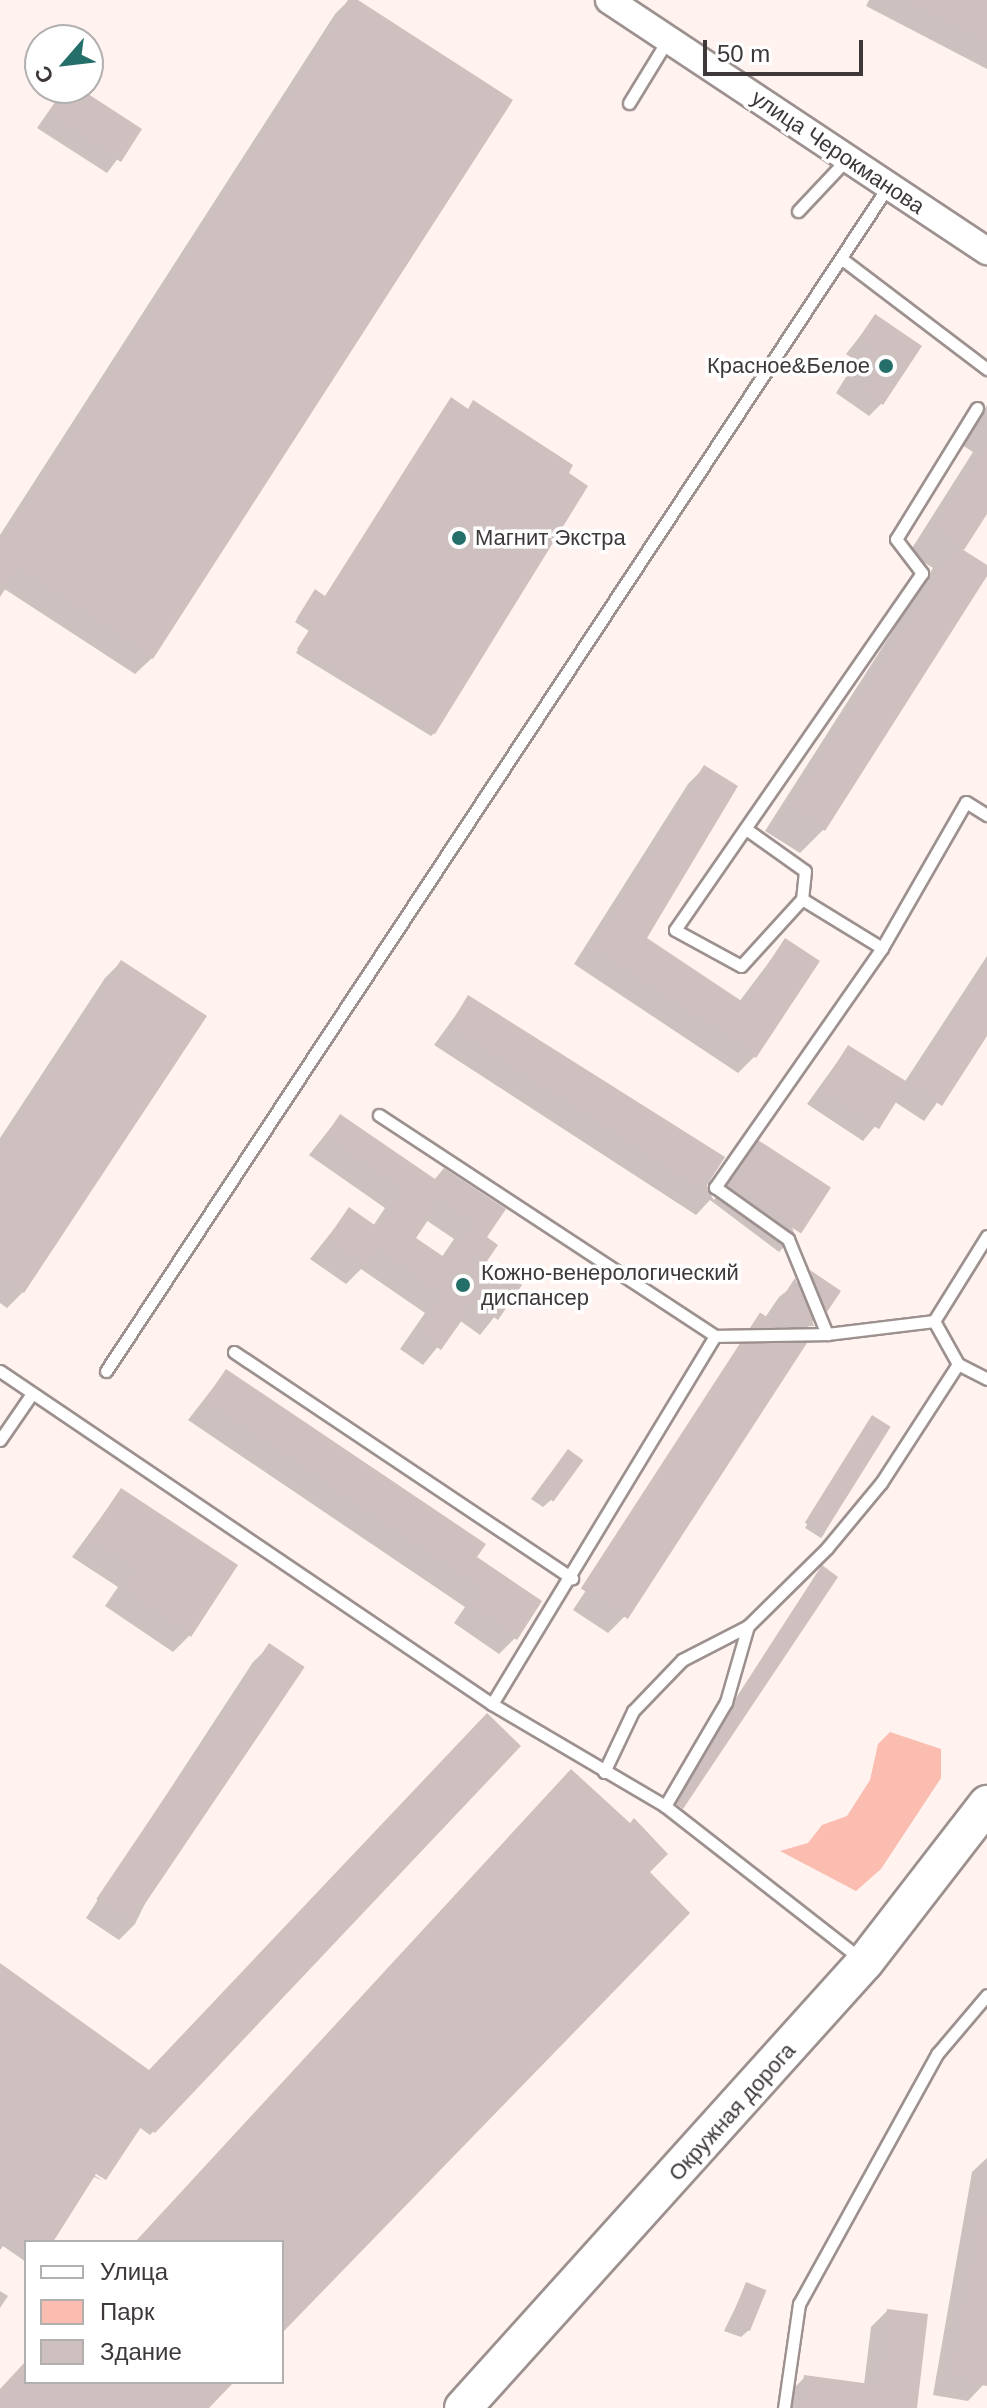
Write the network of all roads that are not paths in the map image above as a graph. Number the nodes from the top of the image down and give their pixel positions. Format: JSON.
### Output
{"nodes":[{"id":1,"x":609,"y":0,"type":"edge"},
{"id":2,"x":669,"y":39,"type":"junction"},
{"id":3,"x":629,"y":103,"type":"dead end"},
{"id":4,"x":848,"y":158,"type":"junction"},
{"id":5,"x":889,"y":185,"type":"junction"},
{"id":6,"x":798,"y":211,"type":"dead end"},
{"id":7,"x":987,"y":251,"type":"edge"},
{"id":8,"x":842,"y":259,"type":"junction"},
{"id":9,"x":987,"y":369,"type":"edge"},
{"id":10,"x":977,"y":408,"type":"dead end"},
{"id":11,"x":987,"y":815,"type":"edge"},
{"id":12,"x":746,"y":829,"type":"junction"},
{"id":13,"x":802,"y":899,"type":"junction"},
{"id":14,"x":882,"y":948,"type":"junction"},
{"id":15,"x":379,"y":1115,"type":"dead end"},
{"id":16,"x":987,"y":1236,"type":"edge"},
{"id":17,"x":934,"y":1321,"type":"junction"},
{"id":18,"x":827,"y":1334,"type":"junction"},
{"id":19,"x":715,"y":1336,"type":"junction"},
{"id":20,"x":234,"y":1352,"type":"dead end"},
{"id":21,"x":958,"y":1364,"type":"junction"},
{"id":22,"x":0,"y":1371,"type":"edge"},
{"id":23,"x":106,"y":1371,"type":"dead end"},
{"id":24,"x":987,"y":1379,"type":"edge"},
{"id":25,"x":31,"y":1395,"type":"junction"},
{"id":26,"x":0,"y":1440,"type":"edge"},
{"id":27,"x":572,"y":1578,"type":"junction"},
{"id":28,"x":748,"y":1626,"type":"junction"},
{"id":29,"x":492,"y":1704,"type":"junction"},
{"id":30,"x":604,"y":1772,"type":"junction"},
{"id":31,"x":987,"y":1804,"type":"edge"},
{"id":32,"x":665,"y":1806,"type":"junction"},
{"id":33,"x":865,"y":1962,"type":"junction"},
{"id":34,"x":987,"y":1995,"type":"edge"},
{"id":35,"x":463,"y":2408,"type":"edge"},
{"id":36,"x":784,"y":2408,"type":"edge"}],
"edges":[{"from":1,"to":2,"type":"street","name":"улица Черокманова"},
{"from":2,"to":3,"type":"lane"},
{"from":2,"to":4,"type":"street","name":"улица Черокманова"},
{"from":4,"to":5,"type":"street","name":"улица Черокманова"},
{"from":4,"to":6,"type":"lane"},
{"from":5,"to":7,"type":"street","name":"улица Черокманова"},
{"from":5,"to":8,"type":"lane"},
{"from":8,"to":9,"type":"lane"},
{"from":8,"to":23,"type":"lane"},
{"from":10,"to":12,"type":"lane"},
{"from":11,"to":14,"type":"lane"},
{"from":12,"to":13,"type":"lane"},
{"from":12,"to":13,"type":"lane"},
{"from":13,"to":14,"type":"lane"},
{"from":14,"to":18,"type":"lane"},
{"from":15,"to":19,"type":"lane"},
{"from":16,"to":17,"type":"lane"},
{"from":17,"to":18,"type":"lane"},
{"from":17,"to":21,"type":"lane"},
{"from":18,"to":19,"type":"lane"},
{"from":19,"to":27,"type":"lane"},
{"from":20,"to":27,"type":"lane"},
{"from":21,"to":24,"type":"lane"},
{"from":21,"to":28,"type":"lane"},
{"from":22,"to":25,"type":"lane"},
{"from":25,"to":26,"type":"lane"},
{"from":25,"to":29,"type":"lane"},
{"from":27,"to":29,"type":"lane"},
{"from":28,"to":30,"type":"lane"},
{"from":28,"to":32,"type":"lane"},
{"from":29,"to":30,"type":"lane"},
{"from":30,"to":32,"type":"lane"},
{"from":31,"to":33,"type":"highway","name":"Окружная дорога"},
{"from":32,"to":33,"type":"lane"},
{"from":33,"to":35,"type":"highway","name":"Окружная дорога"},
{"from":34,"to":36,"type":"lane"}]}
